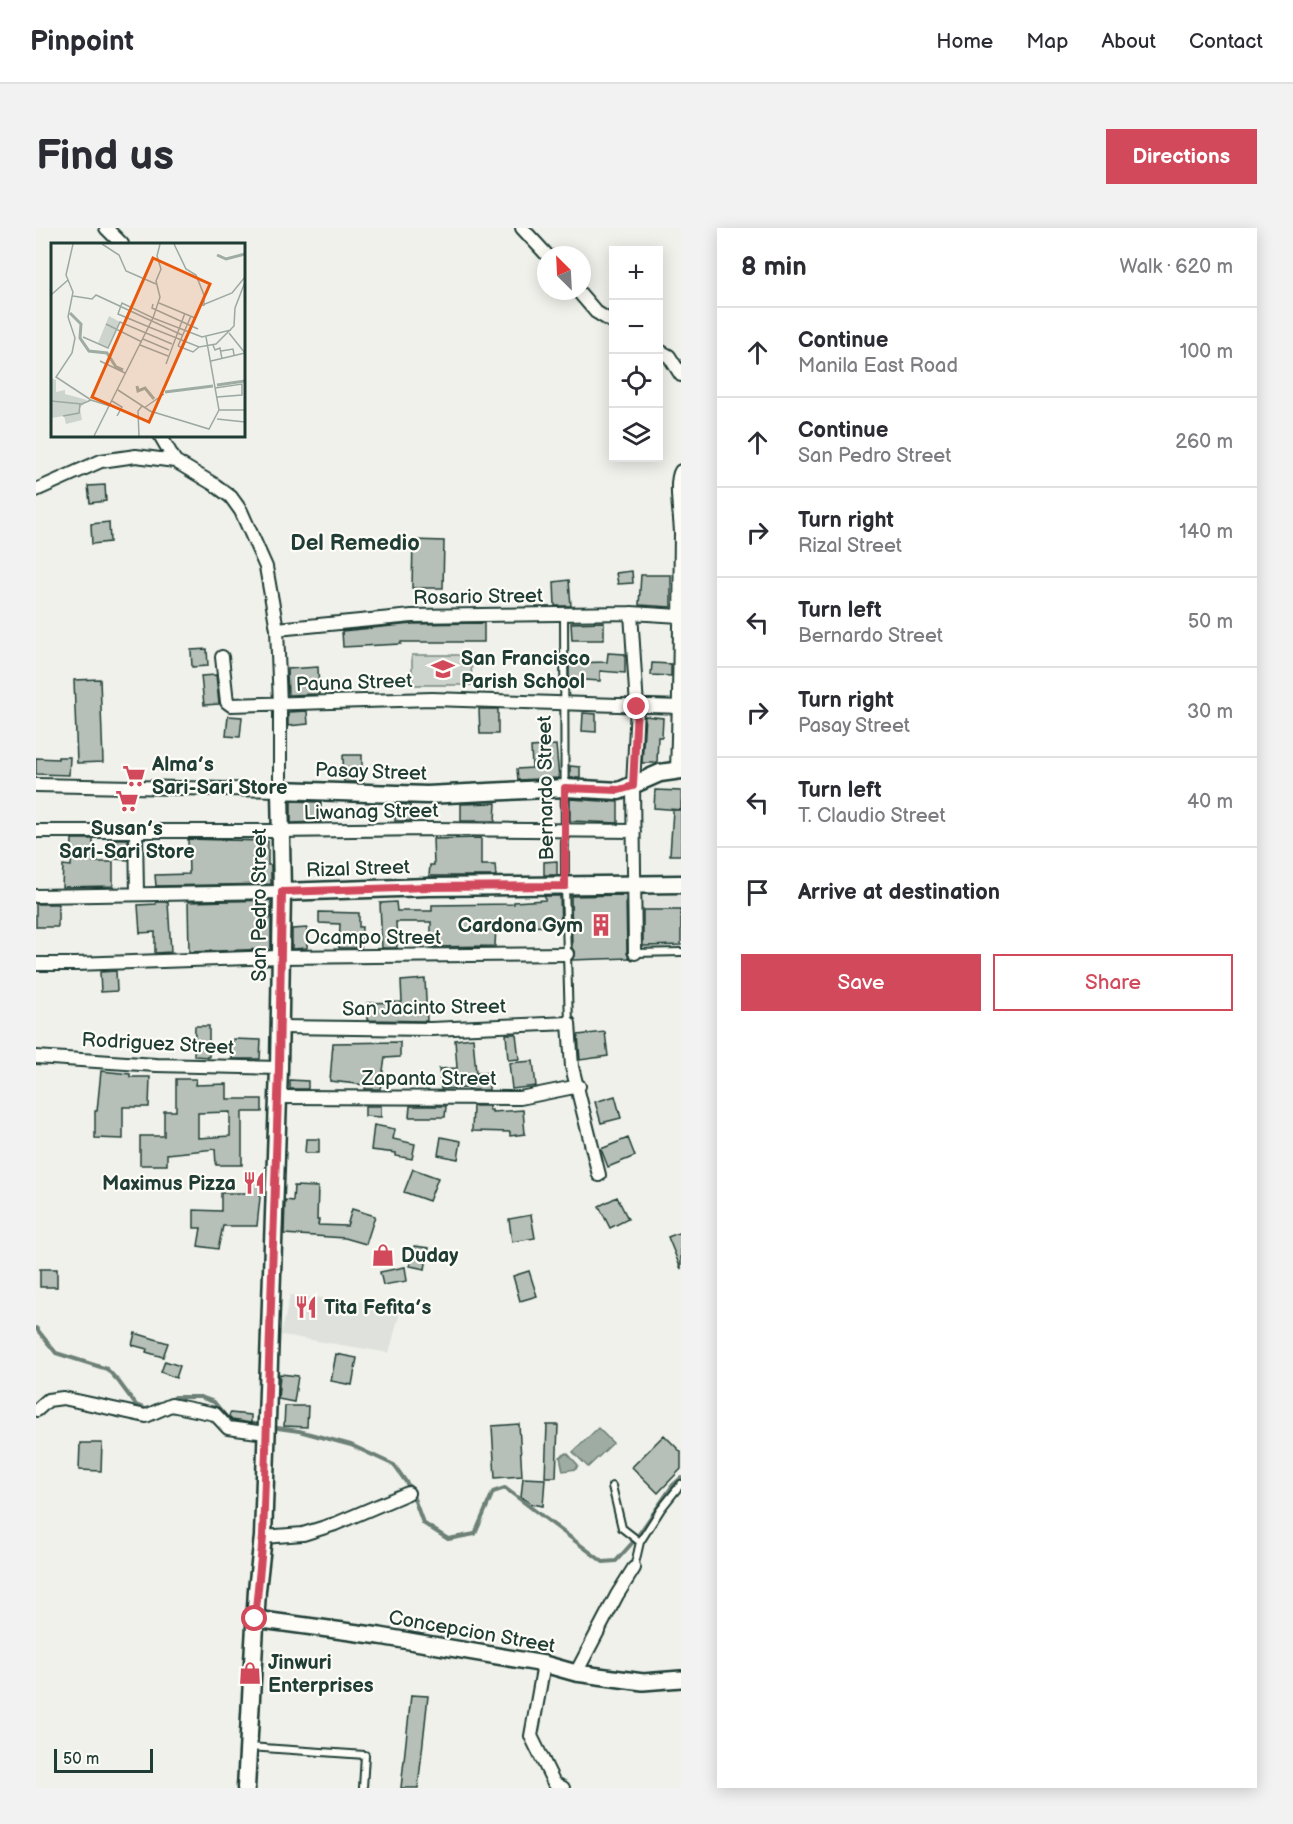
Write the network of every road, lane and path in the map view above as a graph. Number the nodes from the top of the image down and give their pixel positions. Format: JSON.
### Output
{"nodes":[{"id":1,"x":106,"y":228,"type":"edge"},
{"id":2,"x":522,"y":228,"type":"edge"},
{"id":3,"x":121,"y":243,"type":"edge"},
{"id":4,"x":539,"y":246,"type":"edge"},
{"id":5,"x":586,"y":300,"type":"edge"},
{"id":6,"x":609,"y":320,"type":"edge"},
{"id":7,"x":663,"y":353,"type":"edge"},
{"id":8,"x":681,"y":375,"type":"edge"},
{"id":9,"x":161,"y":436,"type":"edge"},
{"id":10,"x":175,"y":461,"type":"junction"},
{"id":11,"x":681,"y":471,"type":"edge"},
{"id":12,"x":36,"y":490,"type":"edge"},
{"id":13,"x":631,"y":613,"type":"junction"},
{"id":14,"x":564,"y":614,"type":"junction"},
{"id":15,"x":680,"y":616,"type":"edge"},
{"id":16,"x":277,"y":629,"type":"junction"},
{"id":17,"x":222,"y":657,"type":"dead end"},
{"id":18,"x":564,"y":702,"type":"junction"},
{"id":19,"x":280,"y":704,"type":"junction"},
{"id":20,"x":637,"y":707,"type":"junction"},
{"id":21,"x":680,"y":707,"type":"edge"},
{"id":22,"x":679,"y":769,"type":"edge"},
{"id":23,"x":36,"y":785,"type":"edge"},
{"id":24,"x":633,"y":786,"type":"junction"},
{"id":25,"x":565,"y":788,"type":"junction"},
{"id":26,"x":280,"y":790,"type":"junction"},
{"id":27,"x":36,"y":831,"type":"edge"},
{"id":28,"x":136,"y":831,"type":"junction"},
{"id":29,"x":279,"y":831,"type":"junction"},
{"id":30,"x":566,"y":831,"type":"junction"},
{"id":31,"x":634,"y":831,"type":"junction"},
{"id":32,"x":681,"y":884,"type":"edge"},
{"id":33,"x":635,"y":885,"type":"junction"},
{"id":34,"x":565,"y":886,"type":"junction"},
{"id":35,"x":282,"y":892,"type":"junction"},
{"id":36,"x":137,"y":894,"type":"junction"},
{"id":37,"x":36,"y":896,"type":"edge"},
{"id":38,"x":681,"y":952,"type":"edge"},
{"id":39,"x":634,"y":953,"type":"joint"},
{"id":40,"x":569,"y":954,"type":"junction"},
{"id":41,"x":280,"y":957,"type":"junction"},
{"id":42,"x":36,"y":964,"type":"edge"},
{"id":43,"x":569,"y":1023,"type":"junction"},
{"id":44,"x":279,"y":1027,"type":"junction"},
{"id":45,"x":36,"y":1057,"type":"edge"},
{"id":46,"x":279,"y":1068,"type":"junction"},
{"id":47,"x":579,"y":1086,"type":"junction"},
{"id":48,"x":278,"y":1097,"type":"junction"},
{"id":49,"x":599,"y":1175,"type":"dead end"},
{"id":50,"x":37,"y":1410,"type":"edge"},
{"id":51,"x":266,"y":1427,"type":"junction"},
{"id":52,"x":681,"y":1484,"type":"edge"},
{"id":53,"x":612,"y":1486,"type":"dead end"},
{"id":54,"x":408,"y":1493,"type":"dead end"},
{"id":55,"x":263,"y":1537,"type":"junction"},
{"id":56,"x":640,"y":1542,"type":"junction"},
{"id":57,"x":634,"y":1568,"type":"joint"},
{"id":58,"x":255,"y":1619,"type":"junction"},
{"id":59,"x":544,"y":1664,"type":"junction"},
{"id":60,"x":576,"y":1673,"type":"junction"},
{"id":61,"x":681,"y":1679,"type":"edge"},
{"id":62,"x":248,"y":1747,"type":"junction"},
{"id":63,"x":246,"y":1788,"type":"edge"},
{"id":64,"x":363,"y":1788,"type":"edge"},
{"id":65,"x":562,"y":1788,"type":"edge"}],
"edges":[{"from":1,"to":3,"type":"street"},
{"from":2,"to":4,"type":"street"},
{"from":5,"to":6,"type":"street"},
{"from":7,"to":8,"type":"street"},
{"from":9,"to":10,"type":"street","name":"San Pedro Street"},
{"from":10,"to":12,"type":"street"},
{"from":10,"to":16,"type":"street","name":"San Pedro Street"},
{"from":11,"to":15,"type":"street"},
{"from":13,"to":14,"type":"street","name":"Rosario Street"},
{"from":13,"to":15,"type":"street","name":"Rosario Street"},
{"from":13,"to":20,"type":"street"},
{"from":14,"to":16,"type":"street","name":"Rosario Street"},
{"from":14,"to":18,"type":"lane","name":"Bernardo Street"},
{"from":15,"to":21,"type":"street"},
{"from":16,"to":19,"type":"street","name":"San Pedro Street"},
{"from":17,"to":19,"type":"street","name":"Pauna Street"},
{"from":18,"to":19,"type":"street","name":"Pauna Street"},
{"from":18,"to":20,"type":"street","name":"Pauna Street"},
{"from":18,"to":25,"type":"lane","name":"Bernardo Street"},
{"from":19,"to":26,"type":"street","name":"San Pedro Street"},
{"from":20,"to":21,"type":"street","name":"Pauna Street"},
{"from":20,"to":24,"type":"street"},
{"from":21,"to":22,"type":"street"},
{"from":22,"to":24,"type":"main road","name":"Pasay Street"},
{"from":23,"to":26,"type":"street","name":"Pasay Street"},
{"from":24,"to":25,"type":"main road","name":"Pasay Street"},
{"from":24,"to":31,"type":"street"},
{"from":25,"to":26,"type":"main road","name":"Pasay Street"},
{"from":25,"to":30,"type":"lane","name":"Bernardo Street"},
{"from":26,"to":29,"type":"main road","name":"San Pedro Street"},
{"from":27,"to":28,"type":"street","name":"Liwanag Street"},
{"from":28,"to":29,"type":"street","name":"Liwanag Street"},
{"from":28,"to":36,"type":"street"},
{"from":29,"to":30,"type":"street","name":"Liwanag Street"},
{"from":29,"to":35,"type":"main road","name":"San Pedro Street"},
{"from":30,"to":31,"type":"street","name":"Liwanag Street"},
{"from":30,"to":34,"type":"lane","name":"Bernardo Street"},
{"from":31,"to":33,"type":"street"},
{"from":32,"to":33,"type":"main road","name":"Rizal Street"},
{"from":33,"to":34,"type":"main road","name":"Rizal Street"},
{"from":33,"to":39,"type":"street"},
{"from":34,"to":35,"type":"main road","name":"Rizal Street"},
{"from":34,"to":40,"type":"lane","name":"Bernardo Street"},
{"from":35,"to":36,"type":"street","name":"Rizal Street"},
{"from":35,"to":41,"type":"main road","name":"San Pedro Street"},
{"from":36,"to":37,"type":"street","name":"Rizal Street"},
{"from":38,"to":39,"type":"lane"},
{"from":40,"to":41,"type":"street","name":"Ocampo Street"},
{"from":40,"to":43,"type":"lane","name":"Bernardo Street"},
{"from":41,"to":42,"type":"street","name":"Ocampo Street"},
{"from":41,"to":44,"type":"main road","name":"San Pedro Street"},
{"from":43,"to":44,"type":"street","name":"San Jacinto Street"},
{"from":43,"to":47,"type":"street","name":"Bernardo Street"},
{"from":44,"to":46,"type":"main road","name":"San Pedro Street"},
{"from":45,"to":46,"type":"street","name":"Rodriguez Street"},
{"from":46,"to":48,"type":"main road","name":"San Pedro Street"},
{"from":47,"to":48,"type":"street","name":"Zapanta Street"},
{"from":47,"to":49,"type":"street","name":"Bernardo Street"},
{"from":48,"to":51,"type":"main road","name":"San Pedro Street"},
{"from":50,"to":51,"type":"street"},
{"from":51,"to":55,"type":"main road","name":"San Pedro Street"},
{"from":52,"to":56,"type":"lane"},
{"from":53,"to":56,"type":"lane"},
{"from":54,"to":55,"type":"street"},
{"from":55,"to":58,"type":"main road","name":"San Pedro Street"},
{"from":56,"to":57,"type":"lane"},
{"from":57,"to":60,"type":"street"},
{"from":58,"to":59,"type":"street","name":"Concepcion Street"},
{"from":58,"to":62,"type":"main road","name":"San Pedro Street"},
{"from":59,"to":60,"type":"street","name":"Concepcion Street"},
{"from":59,"to":65,"type":"street"},
{"from":60,"to":61,"type":"street","name":"Concepcion Street"},
{"from":62,"to":63,"type":"main road","name":"San Pedro Street"},
{"from":62,"to":64,"type":"lane"}]}
